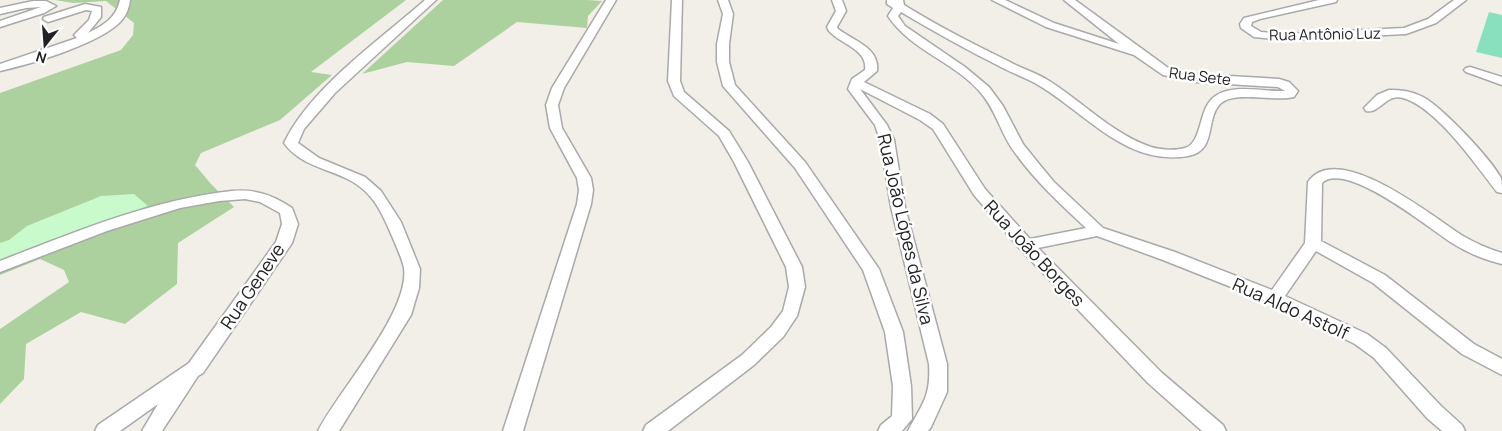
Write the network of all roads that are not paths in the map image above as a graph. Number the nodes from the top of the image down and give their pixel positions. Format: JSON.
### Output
{"nodes":[{"id":1,"x":125,"y":0,"type":"edge"},
{"id":2,"x":431,"y":0,"type":"edge"},
{"id":3,"x":611,"y":0,"type":"edge"},
{"id":4,"x":677,"y":0,"type":"edge"},
{"id":5,"x":723,"y":0,"type":"edge"},
{"id":6,"x":838,"y":0,"type":"edge"},
{"id":7,"x":997,"y":0,"type":"edge"},
{"id":8,"x":1069,"y":0,"type":"edge"},
{"id":9,"x":1332,"y":0,"type":"edge"},
{"id":10,"x":1461,"y":0,"type":"edge"},
{"id":11,"x":895,"y":2,"type":"edge"},
{"id":12,"x":0,"y":11,"type":"edge"},
{"id":13,"x":48,"y":19,"type":"dead end"},
{"id":14,"x":0,"y":24,"type":"edge"},
{"id":15,"x":63,"y":46,"type":"junction"},
{"id":16,"x":1139,"y":54,"type":"junction"},
{"id":17,"x":0,"y":68,"type":"edge"},
{"id":18,"x":1470,"y":70,"type":"dead end"},
{"id":19,"x":1502,"y":81,"type":"edge"},
{"id":20,"x":856,"y":82,"type":"junction"},
{"id":21,"x":1370,"y":108,"type":"dead end"},
{"id":22,"x":1487,"y":170,"type":"junction"},
{"id":23,"x":1502,"y":178,"type":"edge"},
{"id":24,"x":1502,"y":189,"type":"edge"},
{"id":25,"x":1098,"y":232,"type":"junction"},
{"id":26,"x":1313,"y":243,"type":"junction"},
{"id":27,"x":1026,"y":245,"type":"junction"},
{"id":28,"x":1502,"y":259,"type":"edge"},
{"id":29,"x":0,"y":267,"type":"edge"},
{"id":30,"x":1275,"y":298,"type":"junction"},
{"id":31,"x":196,"y":368,"type":"junction"},
{"id":32,"x":1502,"y":368,"type":"edge"},
{"id":33,"x":900,"y":427,"type":"edge"},
{"id":34,"x":105,"y":431,"type":"edge"},
{"id":35,"x":152,"y":431,"type":"edge"},
{"id":36,"x":328,"y":431,"type":"edge"},
{"id":37,"x":513,"y":431,"type":"edge"},
{"id":38,"x":653,"y":431,"type":"edge"},
{"id":39,"x":918,"y":431,"type":"edge"},
{"id":40,"x":1216,"y":431,"type":"edge"},
{"id":41,"x":1455,"y":431,"type":"edge"}],
"edges":[{"from":1,"to":15,"type":"street"},
{"from":2,"to":36,"type":"street"},
{"from":3,"to":37,"type":"street"},
{"from":4,"to":38,"type":"street"},
{"from":5,"to":33,"type":"street"},
{"from":6,"to":20,"type":"street"},
{"from":7,"to":16,"type":"street"},
{"from":8,"to":16,"type":"street","name":"Rua Sete"},
{"from":9,"to":10,"type":"street","name":"Rua Antônio Luz"},
{"from":11,"to":16,"type":"street","name":"Rua Sete"},
{"from":11,"to":25,"type":"street"},
{"from":12,"to":14,"type":"street"},
{"from":13,"to":15,"type":"street"},
{"from":15,"to":17,"type":"street"},
{"from":18,"to":19,"type":"street"},
{"from":20,"to":27,"type":"street","name":"Rua João Borges"},
{"from":20,"to":39,"type":"street","name":"Rua João Lópes da Silva"},
{"from":21,"to":22,"type":"street"},
{"from":22,"to":23,"type":"street"},
{"from":22,"to":24,"type":"street"},
{"from":25,"to":27,"type":"street"},
{"from":25,"to":30,"type":"street","name":"Rua Aldo Astolf"},
{"from":26,"to":28,"type":"street"},
{"from":26,"to":30,"type":"street"},
{"from":26,"to":32,"type":"street"},
{"from":27,"to":40,"type":"street","name":"Rua João Borges"},
{"from":29,"to":31,"type":"street","name":"Rua Geneve"},
{"from":30,"to":41,"type":"street","name":"Rua Aldo Astolf"},
{"from":31,"to":34,"type":"street","name":"Rua Geneve"},
{"from":31,"to":35,"type":"street"}]}
